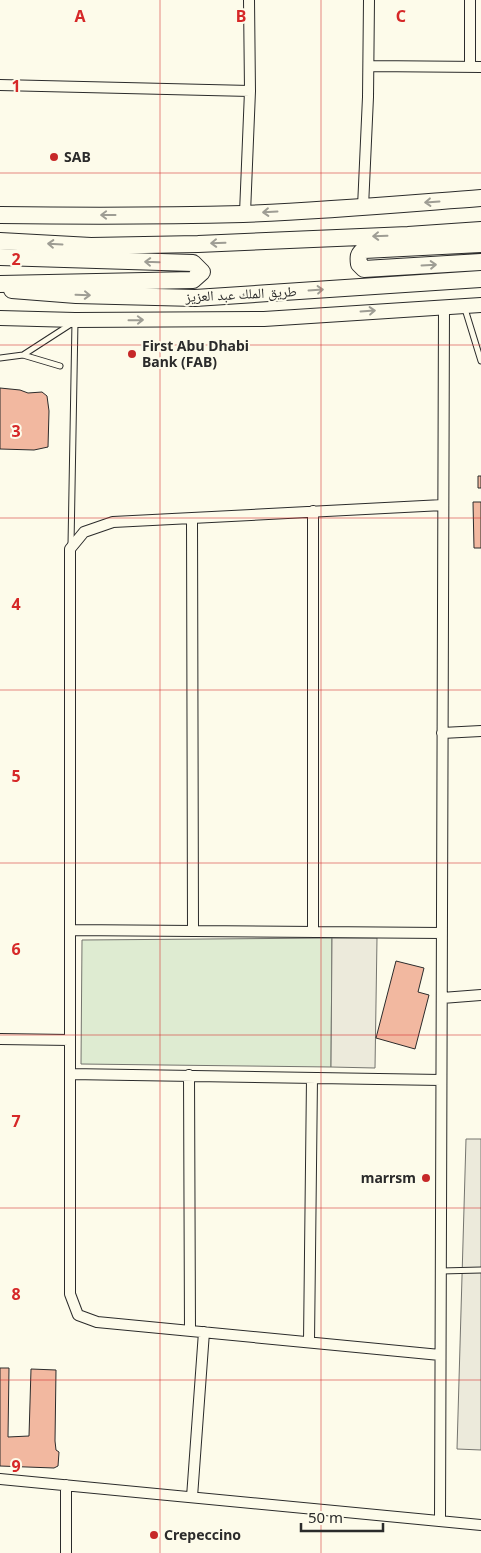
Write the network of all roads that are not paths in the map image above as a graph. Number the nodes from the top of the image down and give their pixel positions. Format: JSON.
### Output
{"nodes":[{"id":1,"x":249,"y":0,"type":"edge"},
{"id":2,"x":369,"y":0,"type":"edge"},
{"id":3,"x":470,"y":0,"type":"edge"},
{"id":4,"x":369,"y":66,"type":"junction"},
{"id":5,"x":470,"y":67,"type":"junction"},
{"id":6,"x":481,"y":67,"type":"edge"},
{"id":7,"x":0,"y":85,"type":"edge"},
{"id":8,"x":250,"y":91,"type":"junction"},
{"id":9,"x":481,"y":198,"type":"edge"},
{"id":10,"x":363,"y":207,"type":"junction"},
{"id":11,"x":245,"y":214,"type":"junction"},
{"id":12,"x":0,"y":215,"type":"edge"},
{"id":13,"x":481,"y":230,"type":"edge"},
{"id":14,"x":0,"y":241,"type":"edge"},
{"id":15,"x":481,"y":244,"type":"edge"},
{"id":16,"x":0,"y":257,"type":"edge"},
{"id":17,"x":481,"y":262,"type":"edge"},
{"id":18,"x":481,"y":279,"type":"edge"},
{"id":19,"x":0,"y":284,"type":"edge"},
{"id":20,"x":0,"y":289,"type":"edge"},
{"id":21,"x":481,"y":305,"type":"edge"},
{"id":22,"x":444,"y":306,"type":"junction"},
{"id":23,"x":464,"y":306,"type":"junction"},
{"id":24,"x":0,"y":318,"type":"edge"},
{"id":25,"x":75,"y":320,"type":"junction"},
{"id":26,"x":23,"y":355,"type":"junction"},
{"id":27,"x":0,"y":358,"type":"edge"},
{"id":28,"x":481,"y":361,"type":"edge"},
{"id":29,"x":60,"y":366,"type":"dead end"},
{"id":30,"x":443,"y":504,"type":"junction"},
{"id":31,"x":313,"y":512,"type":"junction"},
{"id":32,"x":192,"y":518,"type":"junction"},
{"id":33,"x":70,"y":550,"type":"junction"},
{"id":34,"x":481,"y":731,"type":"edge"},
{"id":35,"x":442,"y":733,"type":"junction"},
{"id":36,"x":70,"y":930,"type":"junction"},
{"id":37,"x":193,"y":931,"type":"junction"},
{"id":38,"x":313,"y":932,"type":"junction"},
{"id":39,"x":442,"y":933,"type":"junction"},
{"id":40,"x":481,"y":996,"type":"edge"},
{"id":41,"x":442,"y":998,"type":"junction"},
{"id":42,"x":0,"y":1039,"type":"edge"},
{"id":43,"x":70,"y":1040,"type":"junction"},
{"id":44,"x":70,"y":1074,"type":"junction"},
{"id":45,"x":189,"y":1076,"type":"junction"},
{"id":46,"x":312,"y":1078,"type":"junction"},
{"id":47,"x":441,"y":1080,"type":"junction"},
{"id":48,"x":481,"y":1270,"type":"edge"},
{"id":49,"x":440,"y":1271,"type":"junction"},
{"id":50,"x":190,"y":1331,"type":"junction"},
{"id":51,"x":204,"y":1332,"type":"junction"},
{"id":52,"x":309,"y":1342,"type":"junction"},
{"id":53,"x":440,"y":1355,"type":"junction"},
{"id":54,"x":0,"y":1479,"type":"edge"},
{"id":55,"x":66,"y":1485,"type":"junction"},
{"id":56,"x":192,"y":1498,"type":"junction"},
{"id":57,"x":440,"y":1521,"type":"junction"},
{"id":58,"x":481,"y":1525,"type":"edge"},
{"id":59,"x":66,"y":1553,"type":"edge"}],
"edges":[{"from":1,"to":8,"type":"street"},
{"from":2,"to":4,"type":"street"},
{"from":3,"to":5,"type":"street"},
{"from":4,"to":5,"type":"street"},
{"from":4,"to":10,"type":"street"},
{"from":5,"to":6,"type":"street"},
{"from":7,"to":8,"type":"street"},
{"from":8,"to":11,"type":"street"},
{"from":9,"to":10,"type":"main road","one_way":true},
{"from":10,"to":11,"type":"main road","one_way":true},
{"from":11,"to":12,"type":"main road","one_way":true},
{"from":13,"to":14,"type":"main road","one_way":true},
{"from":15,"to":17,"type":"main road","one_way":true},
{"from":19,"to":16,"type":"main road","one_way":true},
{"from":20,"to":18,"type":"main road","name":"طريق الملك عبد العزيز","one_way":true},
{"from":21,"to":23,"type":"main road"},
{"from":22,"to":23,"type":"main road"},
{"from":25,"to":22,"type":"main road","one_way":true},
{"from":22,"to":30,"type":"street"},
{"from":23,"to":28,"type":"lane"},
{"from":24,"to":25,"type":"main road"},
{"from":25,"to":26,"type":"lane"},
{"from":25,"to":33,"type":"lane"},
{"from":26,"to":27,"type":"lane"},
{"from":26,"to":29,"type":"lane"},
{"from":30,"to":31,"type":"street"},
{"from":30,"to":35,"type":"street"},
{"from":31,"to":32,"type":"street"},
{"from":31,"to":38,"type":"street"},
{"from":32,"to":33,"type":"street"},
{"from":32,"to":37,"type":"street"},
{"from":33,"to":36,"type":"street"},
{"from":34,"to":35,"type":"street"},
{"from":35,"to":39,"type":"street"},
{"from":36,"to":37,"type":"street"},
{"from":36,"to":43,"type":"street"},
{"from":37,"to":38,"type":"street"},
{"from":38,"to":39,"type":"street"},
{"from":39,"to":41,"type":"street"},
{"from":40,"to":41,"type":"street"},
{"from":41,"to":47,"type":"street"},
{"from":42,"to":43,"type":"street"},
{"from":43,"to":44,"type":"street"},
{"from":44,"to":45,"type":"street"},
{"from":44,"to":50,"type":"street"},
{"from":45,"to":46,"type":"street"},
{"from":45,"to":50,"type":"street"},
{"from":46,"to":47,"type":"street"},
{"from":46,"to":52,"type":"street"},
{"from":47,"to":49,"type":"street"},
{"from":48,"to":49,"type":"lane"},
{"from":49,"to":53,"type":"street"},
{"from":50,"to":51,"type":"street"},
{"from":51,"to":52,"type":"street"},
{"from":51,"to":56,"type":"street"},
{"from":52,"to":53,"type":"street"},
{"from":53,"to":57,"type":"street"},
{"from":54,"to":55,"type":"street"},
{"from":55,"to":56,"type":"street"},
{"from":55,"to":59,"type":"street"},
{"from":56,"to":57,"type":"street"},
{"from":57,"to":58,"type":"street"}]}
